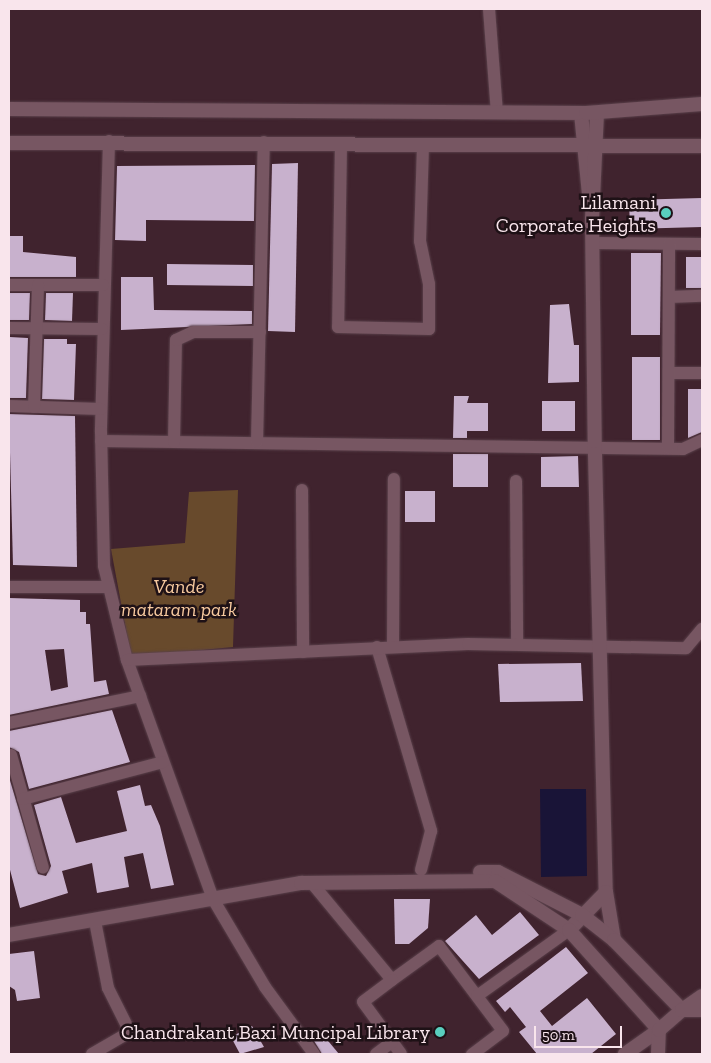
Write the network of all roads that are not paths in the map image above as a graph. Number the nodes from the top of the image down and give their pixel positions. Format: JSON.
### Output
{"nodes":[{"id":1,"x":489,"y":9,"type":"edge"},
{"id":2,"x":702,"y":104,"type":"edge"},
{"id":3,"x":9,"y":109,"type":"edge"},
{"id":4,"x":497,"y":112,"type":"junction"},
{"id":5,"x":597,"y":112,"type":"junction"},
{"id":6,"x":581,"y":113,"type":"junction"},
{"id":7,"x":109,"y":141,"type":"junction"},
{"id":8,"x":264,"y":142,"type":"junction"},
{"id":9,"x":9,"y":143,"type":"edge"},
{"id":10,"x":341,"y":143,"type":"junction"},
{"id":11,"x":424,"y":146,"type":"junction"},
{"id":12,"x":581,"y":146,"type":"junction"},
{"id":13,"x":598,"y":146,"type":"junction"},
{"id":14,"x":702,"y":146,"type":"edge"},
{"id":15,"x":592,"y":219,"type":"junction"},
{"id":16,"x":593,"y":243,"type":"junction"},
{"id":17,"x":669,"y":244,"type":"junction"},
{"id":18,"x":702,"y":244,"type":"edge"},
{"id":19,"x":9,"y":285,"type":"edge"},
{"id":20,"x":38,"y":285,"type":"junction"},
{"id":21,"x":103,"y":285,"type":"junction"},
{"id":22,"x":702,"y":296,"type":"edge"},
{"id":23,"x":669,"y":297,"type":"junction"},
{"id":24,"x":9,"y":328,"type":"edge"},
{"id":25,"x":36,"y":328,"type":"junction"},
{"id":26,"x":102,"y":329,"type":"junction"},
{"id":27,"x":260,"y":332,"type":"junction"},
{"id":28,"x":669,"y":373,"type":"junction"},
{"id":29,"x":702,"y":373,"type":"edge"},
{"id":30,"x":9,"y":406,"type":"edge"},
{"id":31,"x":34,"y":407,"type":"junction"},
{"id":32,"x":101,"y":409,"type":"junction"},
{"id":33,"x":702,"y":440,"type":"edge"},
{"id":34,"x":101,"y":441,"type":"junction"},
{"id":35,"x":174,"y":442,"type":"junction"},
{"id":36,"x":257,"y":442,"type":"junction"},
{"id":37,"x":594,"y":444,"type":"junction"},
{"id":38,"x":668,"y":448,"type":"junction"},
{"id":39,"x":394,"y":479,"type":"dead end"},
{"id":40,"x":516,"y":481,"type":"dead end"},
{"id":41,"x":302,"y":490,"type":"dead end"},
{"id":42,"x":9,"y":587,"type":"edge"},
{"id":43,"x":109,"y":587,"type":"junction"},
{"id":44,"x":702,"y":629,"type":"edge"},
{"id":45,"x":517,"y":644,"type":"junction"},
{"id":46,"x":600,"y":644,"type":"junction"},
{"id":47,"x":393,"y":646,"type":"junction"},
{"id":48,"x":377,"y":647,"type":"junction"},
{"id":49,"x":686,"y":648,"type":"junction"},
{"id":50,"x":702,"y":648,"type":"edge"},
{"id":51,"x":303,"y":652,"type":"junction"},
{"id":52,"x":127,"y":660,"type":"junction"},
{"id":53,"x":140,"y":696,"type":"junction"},
{"id":54,"x":9,"y":723,"type":"edge"},
{"id":55,"x":11,"y":755,"type":"dead end"},
{"id":56,"x":163,"y":762,"type":"junction"},
{"id":57,"x":23,"y":799,"type":"junction"},
{"id":58,"x":43,"y":868,"type":"dead end"},
{"id":59,"x":421,"y":870,"type":"junction"},
{"id":60,"x":312,"y":882,"type":"junction"},
{"id":61,"x":606,"y":892,"type":"junction"},
{"id":62,"x":211,"y":894,"type":"junction"},
{"id":63,"x":582,"y":915,"type":"junction"},
{"id":64,"x":95,"y":921,"type":"junction"},
{"id":65,"x":9,"y":926,"type":"edge"},
{"id":66,"x":569,"y":930,"type":"junction"},
{"id":67,"x":9,"y":935,"type":"edge"},
{"id":68,"x":614,"y":940,"type":"junction"},
{"id":69,"x":392,"y":980,"type":"junction"},
{"id":70,"x":477,"y":996,"type":"junction"},
{"id":71,"x":702,"y":996,"type":"edge"},
{"id":72,"x":682,"y":1010,"type":"junction"},
{"id":73,"x":702,"y":1010,"type":"edge"},
{"id":74,"x":659,"y":1030,"type":"junction"},
{"id":75,"x":392,"y":1042,"type":"junction"},
{"id":76,"x":92,"y":1054,"type":"edge"},
{"id":77,"x":314,"y":1054,"type":"edge"},
{"id":78,"x":376,"y":1054,"type":"edge"},
{"id":79,"x":401,"y":1054,"type":"edge"},
{"id":80,"x":472,"y":1054,"type":"edge"},
{"id":81,"x":625,"y":1054,"type":"edge"},
{"id":82,"x":658,"y":1054,"type":"edge"}],
"edges":[{"from":1,"to":4,"type":"street"},
{"from":2,"to":5,"type":"main road"},
{"from":3,"to":4,"type":"main road"},
{"from":4,"to":6,"type":"main road"},
{"from":5,"to":6,"type":"main road"},
{"from":5,"to":13,"type":"main road"},
{"from":6,"to":12,"type":"main road"},
{"from":7,"to":8,"type":"main road"},
{"from":7,"to":9,"type":"main road"},
{"from":7,"to":21,"type":"street"},
{"from":8,"to":10,"type":"main road"},
{"from":8,"to":27,"type":"street"},
{"from":10,"to":11,"type":"main road"},
{"from":10,"to":11,"type":"street"},
{"from":11,"to":12,"type":"main road"},
{"from":12,"to":13,"type":"main road"},
{"from":12,"to":15,"type":"main road"},
{"from":13,"to":14,"type":"main road"},
{"from":13,"to":15,"type":"main road"},
{"from":15,"to":16,"type":"main road"},
{"from":16,"to":17,"type":"street"},
{"from":16,"to":37,"type":"main road"},
{"from":17,"to":18,"type":"street"},
{"from":17,"to":23,"type":"street"},
{"from":19,"to":20,"type":"street"},
{"from":20,"to":21,"type":"street"},
{"from":20,"to":25,"type":"street"},
{"from":21,"to":26,"type":"street"},
{"from":22,"to":23,"type":"street"},
{"from":23,"to":28,"type":"street"},
{"from":24,"to":25,"type":"street"},
{"from":25,"to":26,"type":"street"},
{"from":25,"to":31,"type":"street"},
{"from":26,"to":32,"type":"street"},
{"from":27,"to":35,"type":"street"},
{"from":27,"to":36,"type":"street"},
{"from":28,"to":29,"type":"street"},
{"from":28,"to":38,"type":"street"},
{"from":30,"to":31,"type":"street"},
{"from":31,"to":32,"type":"street"},
{"from":32,"to":34,"type":"street"},
{"from":33,"to":38,"type":"street"},
{"from":34,"to":35,"type":"street"},
{"from":34,"to":43,"type":"street"},
{"from":35,"to":36,"type":"street"},
{"from":36,"to":37,"type":"street"},
{"from":37,"to":38,"type":"street"},
{"from":37,"to":46,"type":"main road"},
{"from":39,"to":47,"type":"street"},
{"from":40,"to":45,"type":"street"},
{"from":41,"to":51,"type":"street"},
{"from":42,"to":43,"type":"street"},
{"from":43,"to":52,"type":"street"},
{"from":44,"to":49,"type":"street"},
{"from":45,"to":46,"type":"street"},
{"from":45,"to":47,"type":"street"},
{"from":46,"to":49,"type":"street"},
{"from":46,"to":61,"type":"main road"},
{"from":47,"to":48,"type":"street"},
{"from":48,"to":51,"type":"street"},
{"from":48,"to":59,"type":"street"},
{"from":49,"to":50,"type":"street"},
{"from":51,"to":52,"type":"street"},
{"from":52,"to":53,"type":"street"},
{"from":53,"to":54,"type":"street"},
{"from":53,"to":56,"type":"street"},
{"from":55,"to":57,"type":"street"},
{"from":56,"to":57,"type":"street"},
{"from":56,"to":62,"type":"street"},
{"from":57,"to":58,"type":"street"},
{"from":59,"to":62,"type":"main road"},
{"from":59,"to":63,"type":"main road"},
{"from":60,"to":62,"type":"main road"},
{"from":60,"to":66,"type":"main road"},
{"from":60,"to":69,"type":"street"},
{"from":61,"to":63,"type":"main road"},
{"from":61,"to":68,"type":"main road"},
{"from":62,"to":64,"type":"main road"},
{"from":62,"to":65,"type":"main road"},
{"from":62,"to":77,"type":"street"},
{"from":63,"to":66,"type":"main road"},
{"from":63,"to":68,"type":"main road"},
{"from":64,"to":67,"type":"main road"},
{"from":64,"to":76,"type":"street"},
{"from":66,"to":70,"type":"street"},
{"from":66,"to":74,"type":"main road"},
{"from":68,"to":72,"type":"main road"},
{"from":69,"to":70,"type":"street"},
{"from":69,"to":75,"type":"street"},
{"from":70,"to":80,"type":"street"},
{"from":71,"to":72,"type":"main road"},
{"from":72,"to":73,"type":"main road"},
{"from":72,"to":74,"type":"main road"},
{"from":74,"to":81,"type":"main road"},
{"from":74,"to":82,"type":"main road"},
{"from":75,"to":78,"type":"street"},
{"from":75,"to":79,"type":"street"}]}
